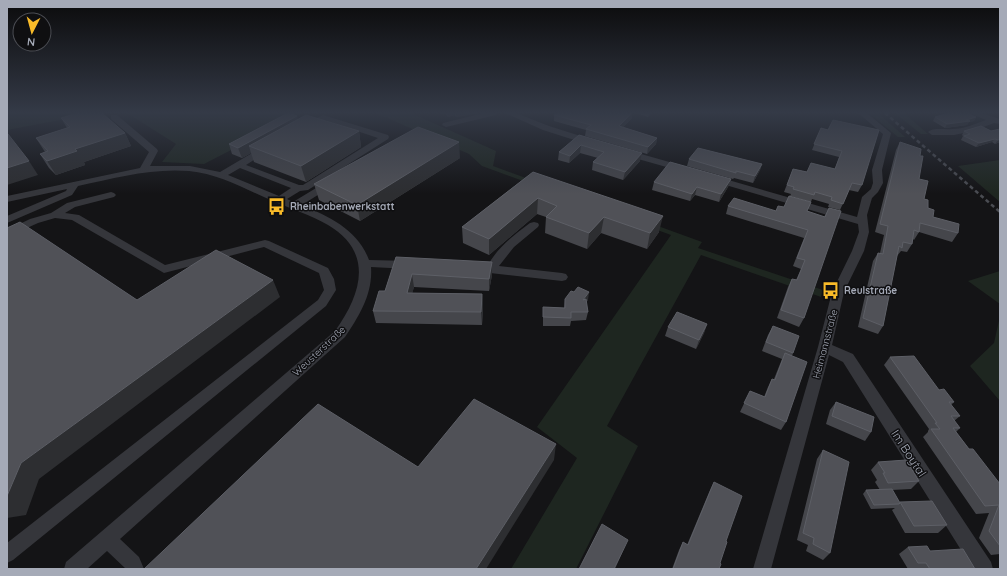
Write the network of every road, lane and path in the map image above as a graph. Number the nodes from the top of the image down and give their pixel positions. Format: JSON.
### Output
{"nodes":[{"id":1,"x":141,"y":140,"type":"edge"},
{"id":2,"x":380,"y":140,"type":"edge"},
{"id":3,"x":584,"y":140,"type":"edge"},
{"id":4,"x":885,"y":140,"type":"edge"},
{"id":5,"x":274,"y":144,"type":"edge"},
{"id":6,"x":601,"y":145,"type":"edge"},
{"id":7,"x":616,"y":150,"type":"edge"},
{"id":8,"x":370,"y":158,"type":"edge"},
{"id":9,"x":239,"y":165,"type":"junction"},
{"id":10,"x":143,"y":170,"type":"junction"},
{"id":11,"x":693,"y":172,"type":"edge"},
{"id":12,"x":221,"y":174,"type":"junction"},
{"id":13,"x":708,"y":177,"type":"edge"},
{"id":14,"x":75,"y":184,"type":"junction"},
{"id":15,"x":298,"y":188,"type":"junction"},
{"id":16,"x":111,"y":195,"type":"dead end"},
{"id":17,"x":7,"y":199,"type":"edge"},
{"id":18,"x":279,"y":200,"type":"junction"},
{"id":19,"x":294,"y":206,"type":"junction"},
{"id":20,"x":55,"y":215,"type":"junction"},
{"id":21,"x":7,"y":220,"type":"edge"},
{"id":22,"x":862,"y":222,"type":"junction"},
{"id":23,"x":534,"y":225,"type":"dead end"},
{"id":24,"x":7,"y":234,"type":"edge"},
{"id":25,"x":365,"y":264,"type":"junction"},
{"id":26,"x":423,"y":265,"type":"edge"},
{"id":27,"x":461,"y":267,"type":"edge"},
{"id":28,"x":491,"y":269,"type":"junction"},
{"id":29,"x":562,"y":277,"type":"dead end"},
{"id":30,"x":825,"y":347,"type":"junction"},
{"id":31,"x":107,"y":539,"type":"junction"},
{"id":32,"x":7,"y":554,"type":"edge"},
{"id":33,"x":73,"y":569,"type":"edge"},
{"id":34,"x":135,"y":569,"type":"edge"},
{"id":35,"x":762,"y":569,"type":"edge"},
{"id":36,"x":984,"y":569,"type":"edge"}],
"edges":[{"from":1,"to":10,"type":"street"},
{"from":2,"to":15,"type":"street"},
{"from":3,"to":6,"type":"street"},
{"from":4,"to":22,"type":"street","name":"Heimannstraße"},
{"from":5,"to":9,"type":"street"},
{"from":7,"to":11,"type":"street"},
{"from":8,"to":19,"type":"street"},
{"from":9,"to":12,"type":"street"},
{"from":9,"to":15,"type":"street"},
{"from":10,"to":12,"type":"street","name":"Weusterstraße"},
{"from":10,"to":14,"type":"street","name":"Weusterstraße"},
{"from":12,"to":18,"type":"street","name":"Weusterstraße"},
{"from":13,"to":22,"type":"street"},
{"from":14,"to":17,"type":"street","name":"Weusterstraße"},
{"from":14,"to":21,"type":"street"},
{"from":15,"to":18,"type":"street"},
{"from":16,"to":20,"type":"street"},
{"from":18,"to":19,"type":"street","name":"Weusterstraße"},
{"from":19,"to":25,"type":"street","name":"Weusterstraße"},
{"from":20,"to":24,"type":"street"},
{"from":20,"to":32,"type":"street"},
{"from":22,"to":30,"type":"street","name":"Heimannstraße"},
{"from":23,"to":28,"type":"street"},
{"from":25,"to":26,"type":"street"},
{"from":25,"to":31,"type":"street","name":"Weusterstraße"},
{"from":27,"to":28,"type":"street"},
{"from":28,"to":29,"type":"street"},
{"from":30,"to":35,"type":"street","name":"Heimannstraße"},
{"from":30,"to":36,"type":"street","name":"Im Boytal"},
{"from":31,"to":33,"type":"street","name":"Weusterstraße"},
{"from":31,"to":34,"type":"street"}]}
